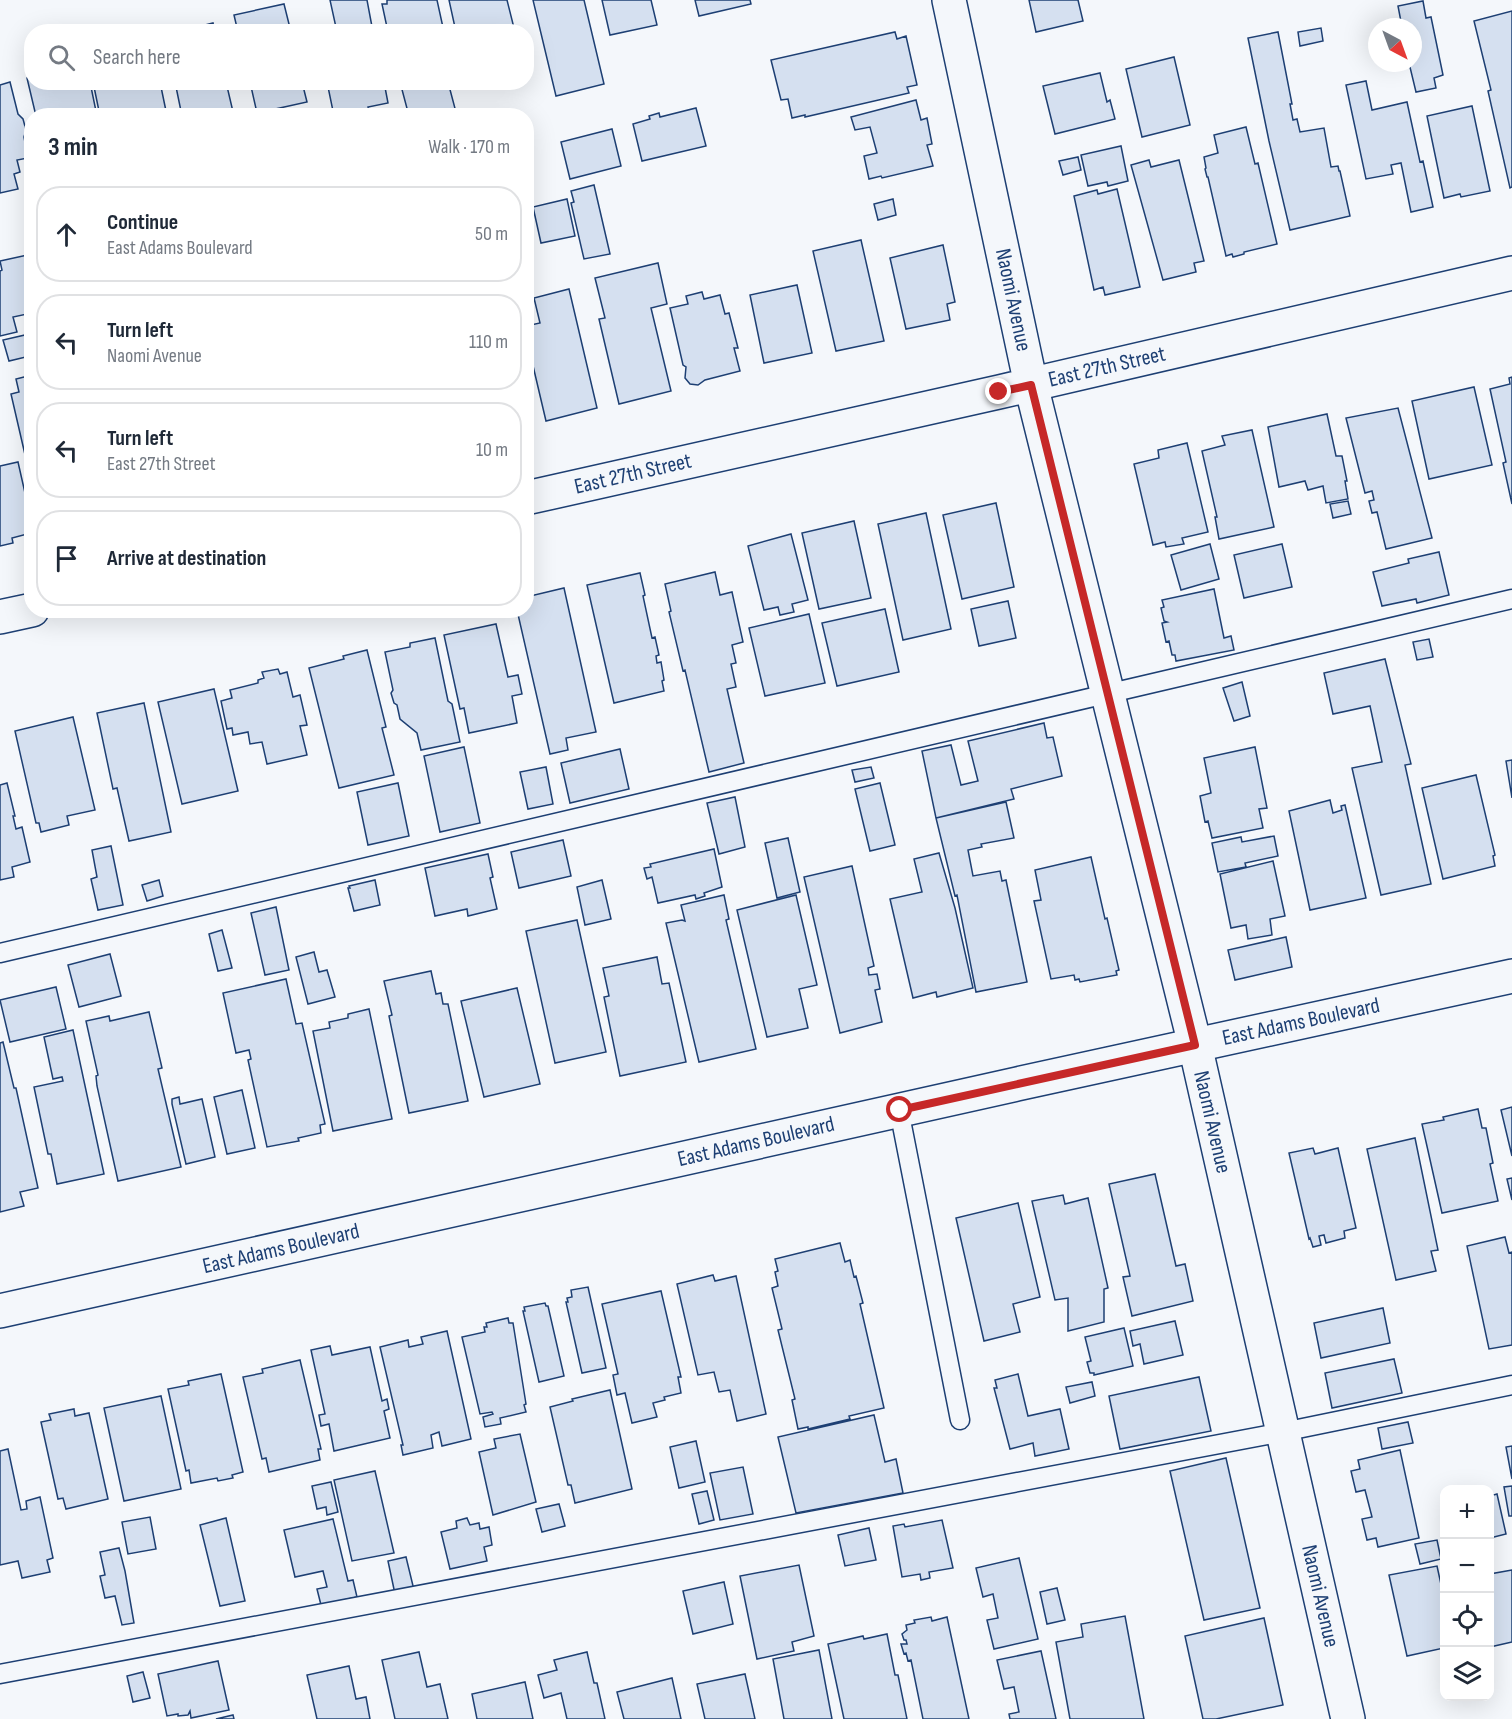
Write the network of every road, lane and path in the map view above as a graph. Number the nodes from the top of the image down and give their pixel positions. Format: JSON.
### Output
{"nodes":[{"id":1,"x":950,"y":0,"type":"edge"},
{"id":2,"x":1512,"y":273,"type":"edge"},
{"id":3,"x":1031,"y":385,"type":"junction"},
{"id":4,"x":534,"y":496,"type":"edge"},
{"id":5,"x":1512,"y":599,"type":"edge"},
{"id":6,"x":24,"y":612,"type":"edge"},
{"id":7,"x":0,"y":617,"type":"edge"},
{"id":8,"x":1108,"y":694,"type":"junction"},
{"id":9,"x":0,"y":953,"type":"edge"},
{"id":10,"x":1512,"y":976,"type":"edge"},
{"id":11,"x":1195,"y":1045,"type":"junction"},
{"id":12,"x":900,"y":1110,"type":"junction"},
{"id":13,"x":0,"y":1311,"type":"edge"},
{"id":14,"x":1512,"y":1385,"type":"edge"},
{"id":15,"x":960,"y":1420,"type":"dead end"},
{"id":16,"x":1283,"y":1432,"type":"junction"},
{"id":17,"x":0,"y":1674,"type":"edge"},
{"id":18,"x":1348,"y":1719,"type":"edge"}],
"edges":[{"from":1,"to":3,"type":"street","name":"Naomi Avenue"},
{"from":2,"to":3,"type":"street","name":"East 27th Street"},
{"from":3,"to":4,"type":"street","name":"East 27th Street"},
{"from":3,"to":8,"type":"street","name":"Naomi Avenue"},
{"from":5,"to":8,"type":"lane"},
{"from":6,"to":7,"type":"street"},
{"from":8,"to":9,"type":"lane"},
{"from":8,"to":11,"type":"street","name":"Naomi Avenue"},
{"from":10,"to":11,"type":"street","name":"East Adams Boulevard"},
{"from":11,"to":12,"type":"street","name":"East Adams Boulevard"},
{"from":11,"to":16,"type":"street","name":"Naomi Avenue"},
{"from":12,"to":13,"type":"street","name":"East Adams Boulevard"},
{"from":12,"to":15,"type":"lane"},
{"from":14,"to":16,"type":"lane"},
{"from":16,"to":17,"type":"lane"},
{"from":16,"to":18,"type":"street","name":"Naomi Avenue"}]}
